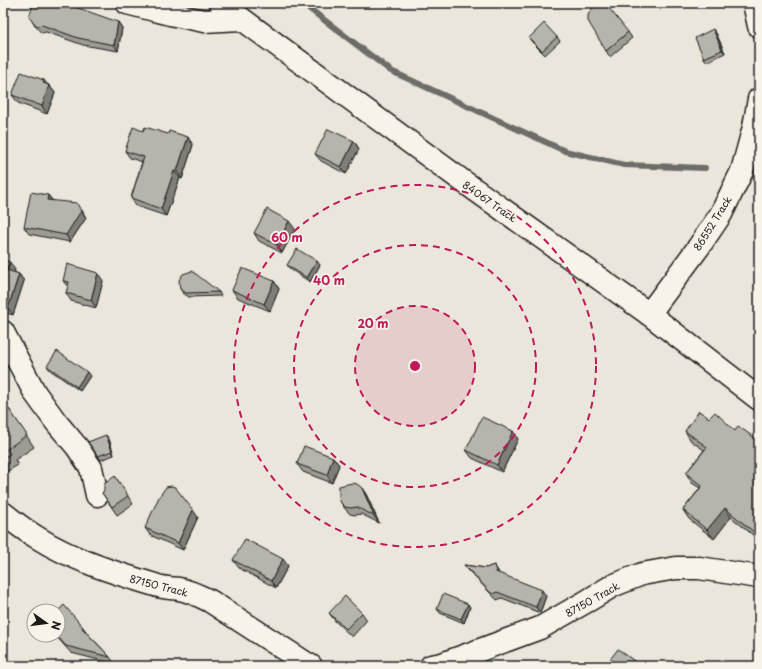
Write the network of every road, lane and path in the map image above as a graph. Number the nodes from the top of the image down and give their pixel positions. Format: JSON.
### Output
{"nodes":[{"id":1,"x":127,"y":3,"type":"edge"},
{"id":2,"x":220,"y":3,"type":"edge"},
{"id":3,"x":754,"y":3,"type":"edge"},
{"id":4,"x":241,"y":19,"type":"junction"},
{"id":5,"x":759,"y":26,"type":"edge"},
{"id":6,"x":759,"y":99,"type":"edge"},
{"id":7,"x":649,"y":314,"type":"junction"},
{"id":8,"x":3,"y":332,"type":"edge"},
{"id":9,"x":759,"y":399,"type":"edge"},
{"id":10,"x":97,"y":495,"type":"dead end"},
{"id":11,"x":3,"y":513,"type":"edge"},
{"id":12,"x":759,"y":577,"type":"edge"},
{"id":13,"x":444,"y":665,"type":"edge"},
{"id":14,"x":311,"y":666,"type":"edge"}],
"edges":[{"from":1,"to":4,"type":"street"},
{"from":2,"to":4,"type":"street","name":"84067 Track"},
{"from":3,"to":5,"type":"street"},
{"from":4,"to":7,"type":"street","name":"84067 Track"},
{"from":6,"to":7,"type":"street","name":"86552 Track"},
{"from":7,"to":9,"type":"street","name":"84067 Track"},
{"from":8,"to":10,"type":"street"},
{"from":11,"to":14,"type":"street","name":"87150 Track"},
{"from":12,"to":13,"type":"street","name":"87150 Track"}]}
